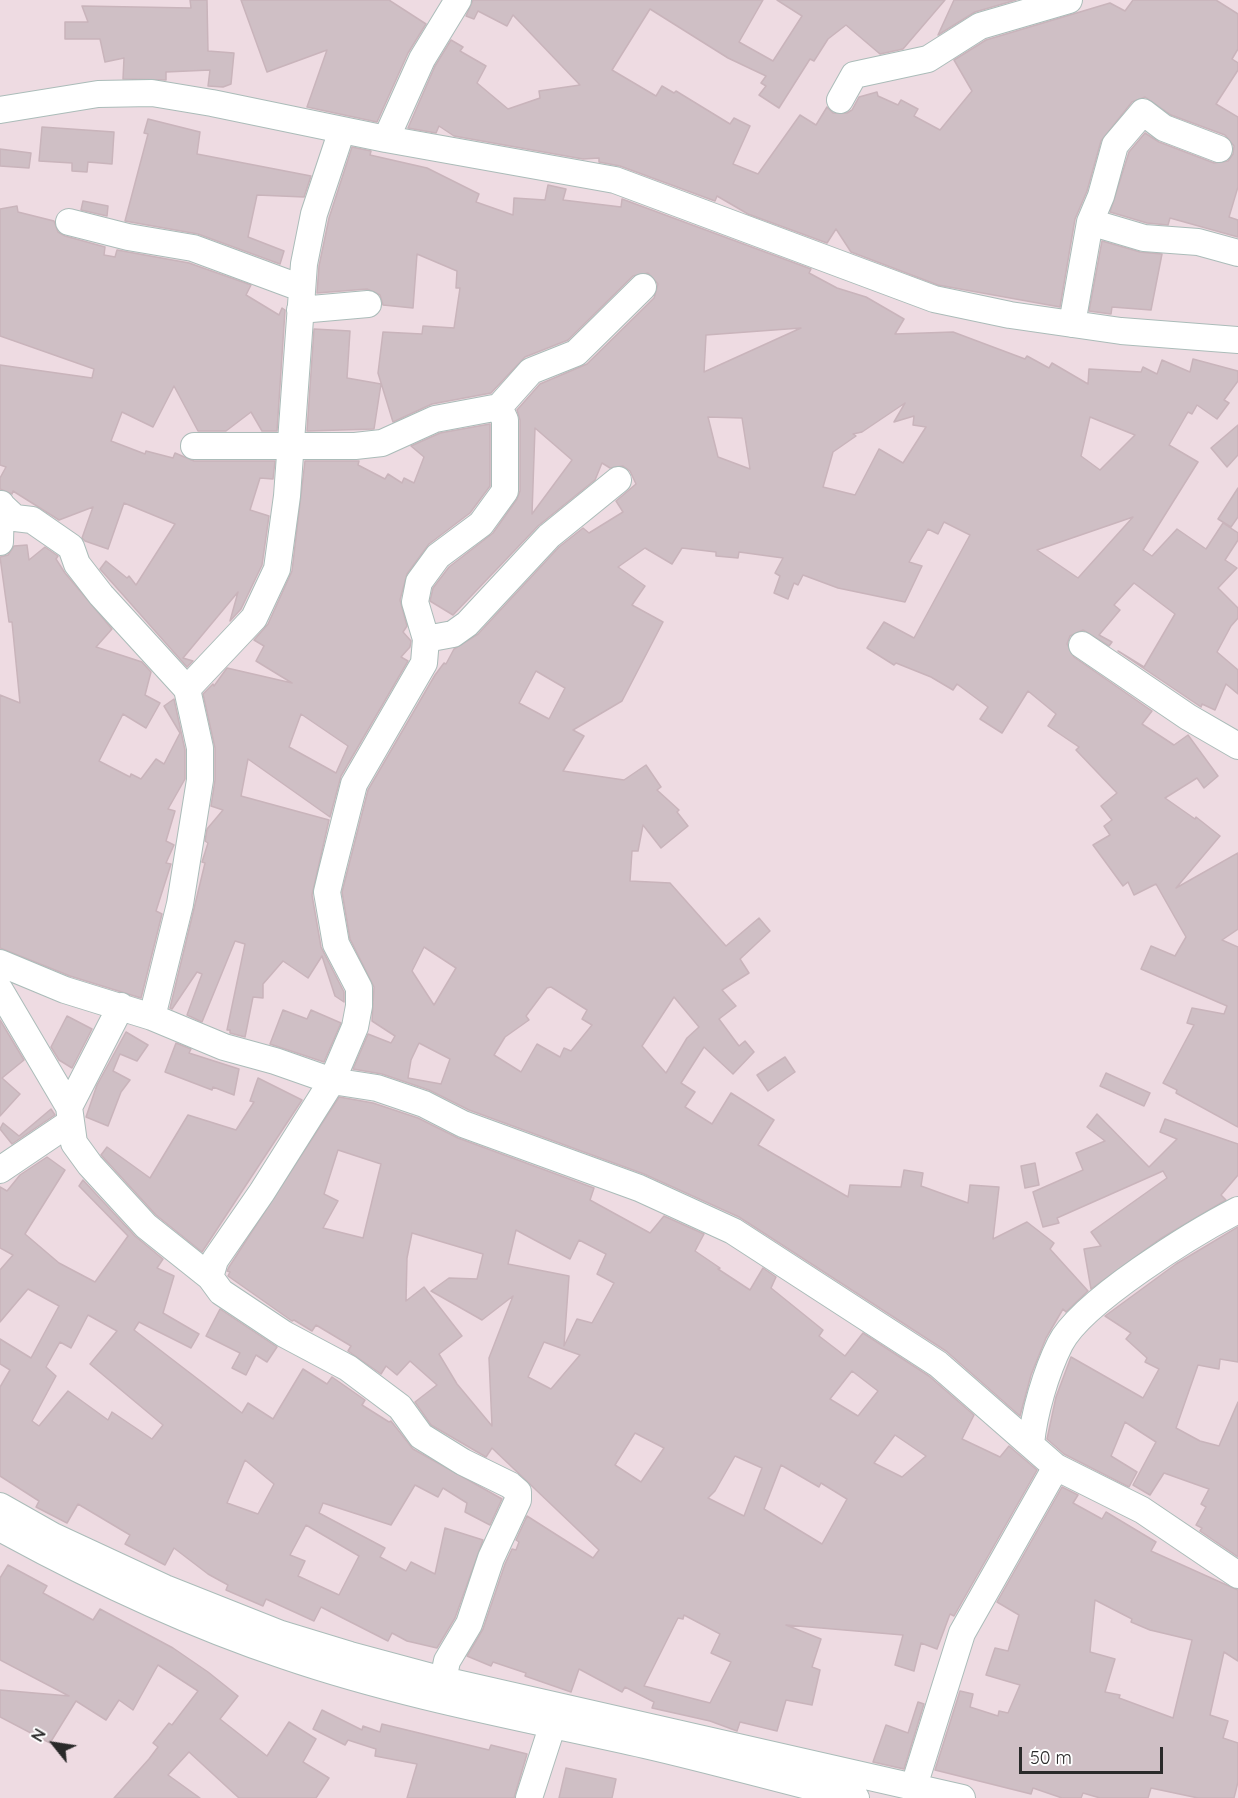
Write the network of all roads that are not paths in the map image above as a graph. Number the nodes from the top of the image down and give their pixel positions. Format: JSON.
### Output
{"nodes":[{"id":1,"x":458,"y":0,"type":"edge"},
{"id":2,"x":1069,"y":0,"type":"edge"},
{"id":3,"x":840,"y":100,"type":"dead end"},
{"id":4,"x":0,"y":110,"type":"edge"},
{"id":5,"x":342,"y":130,"type":"junction"},
{"id":6,"x":386,"y":139,"type":"junction"},
{"id":7,"x":1219,"y":149,"type":"dead end"},
{"id":8,"x":69,"y":222,"type":"dead end"},
{"id":9,"x":1090,"y":222,"type":"junction"},
{"id":10,"x":1238,"y":253,"type":"edge"},
{"id":11,"x":643,"y":287,"type":"dead end"},
{"id":12,"x":300,"y":299,"type":"junction"},
{"id":13,"x":368,"y":304,"type":"dead end"},
{"id":14,"x":1072,"y":324,"type":"junction"},
{"id":15,"x":1238,"y":340,"type":"edge"},
{"id":16,"x":499,"y":407,"type":"junction"},
{"id":17,"x":194,"y":446,"type":"dead end"},
{"id":18,"x":290,"y":447,"type":"junction"},
{"id":19,"x":618,"y":480,"type":"dead end"},
{"id":20,"x":1,"y":504,"type":"edge"},
{"id":21,"x":0,"y":542,"type":"edge"},
{"id":22,"x":426,"y":639,"type":"junction"},
{"id":23,"x":1083,"y":645,"type":"dead end"},
{"id":24,"x":187,"y":689,"type":"junction"},
{"id":25,"x":1238,"y":746,"type":"edge"},
{"id":26,"x":0,"y":963,"type":"edge"},
{"id":27,"x":0,"y":990,"type":"edge"},
{"id":28,"x":121,"y":1006,"type":"junction"},
{"id":29,"x":152,"y":1017,"type":"junction"},
{"id":30,"x":332,"y":1081,"type":"junction"},
{"id":31,"x":70,"y":1114,"type":"junction"},
{"id":32,"x":0,"y":1170,"type":"edge"},
{"id":33,"x":1238,"y":1210,"type":"edge"},
{"id":34,"x":210,"y":1276,"type":"junction"},
{"id":35,"x":1031,"y":1444,"type":"junction"},
{"id":36,"x":1056,"y":1467,"type":"junction"},
{"id":37,"x":0,"y":1506,"type":"edge"},
{"id":38,"x":0,"y":1528,"type":"edge"},
{"id":39,"x":1238,"y":1575,"type":"edge"},
{"id":40,"x":443,"y":1680,"type":"junction"},
{"id":41,"x":552,"y":1727,"type":"junction"},
{"id":42,"x":914,"y":1786,"type":"junction"},
{"id":43,"x":839,"y":1796,"type":"edge"},
{"id":44,"x":529,"y":1798,"type":"edge"},
{"id":45,"x":962,"y":1798,"type":"edge"}],
"edges":[{"from":1,"to":6,"type":"street"},
{"from":2,"to":3,"type":"street"},
{"from":4,"to":5,"type":"street"},
{"from":5,"to":6,"type":"street"},
{"from":5,"to":12,"type":"street"},
{"from":6,"to":14,"type":"street"},
{"from":7,"to":9,"type":"street"},
{"from":8,"to":12,"type":"street"},
{"from":9,"to":10,"type":"street"},
{"from":9,"to":14,"type":"street"},
{"from":11,"to":16,"type":"street"},
{"from":12,"to":13,"type":"street"},
{"from":12,"to":18,"type":"street"},
{"from":14,"to":15,"type":"street"},
{"from":16,"to":18,"type":"street"},
{"from":16,"to":22,"type":"street"},
{"from":17,"to":18,"type":"street"},
{"from":18,"to":24,"type":"street"},
{"from":19,"to":22,"type":"street"},
{"from":20,"to":21,"type":"street"},
{"from":20,"to":24,"type":"street"},
{"from":22,"to":30,"type":"street"},
{"from":23,"to":25,"type":"street"},
{"from":24,"to":29,"type":"street"},
{"from":26,"to":28,"type":"street"},
{"from":27,"to":31,"type":"street"},
{"from":28,"to":29,"type":"street"},
{"from":28,"to":31,"type":"street"},
{"from":29,"to":30,"type":"street"},
{"from":30,"to":34,"type":"street"},
{"from":30,"to":35,"type":"street"},
{"from":31,"to":32,"type":"street"},
{"from":31,"to":34,"type":"street"},
{"from":33,"to":35,"type":"street"},
{"from":34,"to":40,"type":"street"},
{"from":35,"to":36,"type":"street"},
{"from":36,"to":39,"type":"street"},
{"from":36,"to":42,"type":"street"},
{"from":37,"to":40,"type":"street"},
{"from":38,"to":41,"type":"street"},
{"from":40,"to":42,"type":"street"},
{"from":41,"to":43,"type":"street"},
{"from":41,"to":44,"type":"street"},
{"from":42,"to":45,"type":"street"}]}
